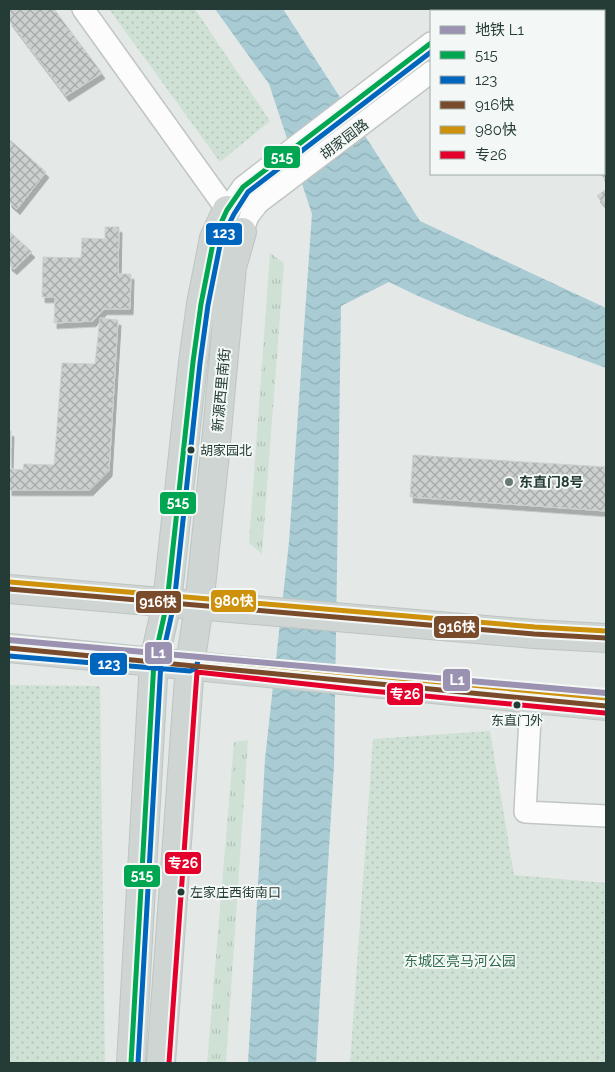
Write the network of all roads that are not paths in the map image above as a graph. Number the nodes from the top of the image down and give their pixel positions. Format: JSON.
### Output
{"nodes":[{"id":1,"x":83,"y":9,"type":"edge"},
{"id":2,"x":430,"y":44,"type":"edge"},
{"id":3,"x":430,"y":73,"type":"edge"},
{"id":4,"x":227,"y":210,"type":"junction"},
{"id":5,"x":242,"y":232,"type":"junction"},
{"id":6,"x":9,"y":589,"type":"edge"},
{"id":7,"x":166,"y":603,"type":"junction"},
{"id":8,"x":198,"y":606,"type":"junction"},
{"id":9,"x":606,"y":638,"type":"edge"},
{"id":10,"x":9,"y":648,"type":"edge"},
{"id":11,"x":154,"y":661,"type":"junction"},
{"id":12,"x":190,"y":664,"type":"junction"},
{"id":13,"x":531,"y":699,"type":"junction"},
{"id":14,"x":606,"y":706,"type":"edge"},
{"id":15,"x":606,"y":816,"type":"edge"},
{"id":16,"x":131,"y":1063,"type":"edge"},
{"id":17,"x":161,"y":1063,"type":"edge"}],
"edges":[{"from":1,"to":4,"type":"street"},
{"from":2,"to":4,"type":"street","name":"胡家园路"},
{"from":3,"to":5,"type":"street","name":"胡家园路"},
{"from":4,"to":5,"type":"street"},
{"from":4,"to":7,"type":"main road"},
{"from":5,"to":8,"type":"main road","name":"新源西里南街"},
{"from":6,"to":7,"type":"main road"},
{"from":7,"to":8,"type":"main road"},
{"from":7,"to":11,"type":"main road"},
{"from":8,"to":9,"type":"main road"},
{"from":8,"to":12,"type":"main road","name":"新源西里南街"},
{"from":10,"to":11,"type":"main road"},
{"from":11,"to":12,"type":"main road"},
{"from":11,"to":16,"type":"main road"},
{"from":12,"to":13,"type":"main road"},
{"from":12,"to":17,"type":"main road","name":"新源西里南街"},
{"from":13,"to":14,"type":"main road"},
{"from":13,"to":15,"type":"street"}]}
